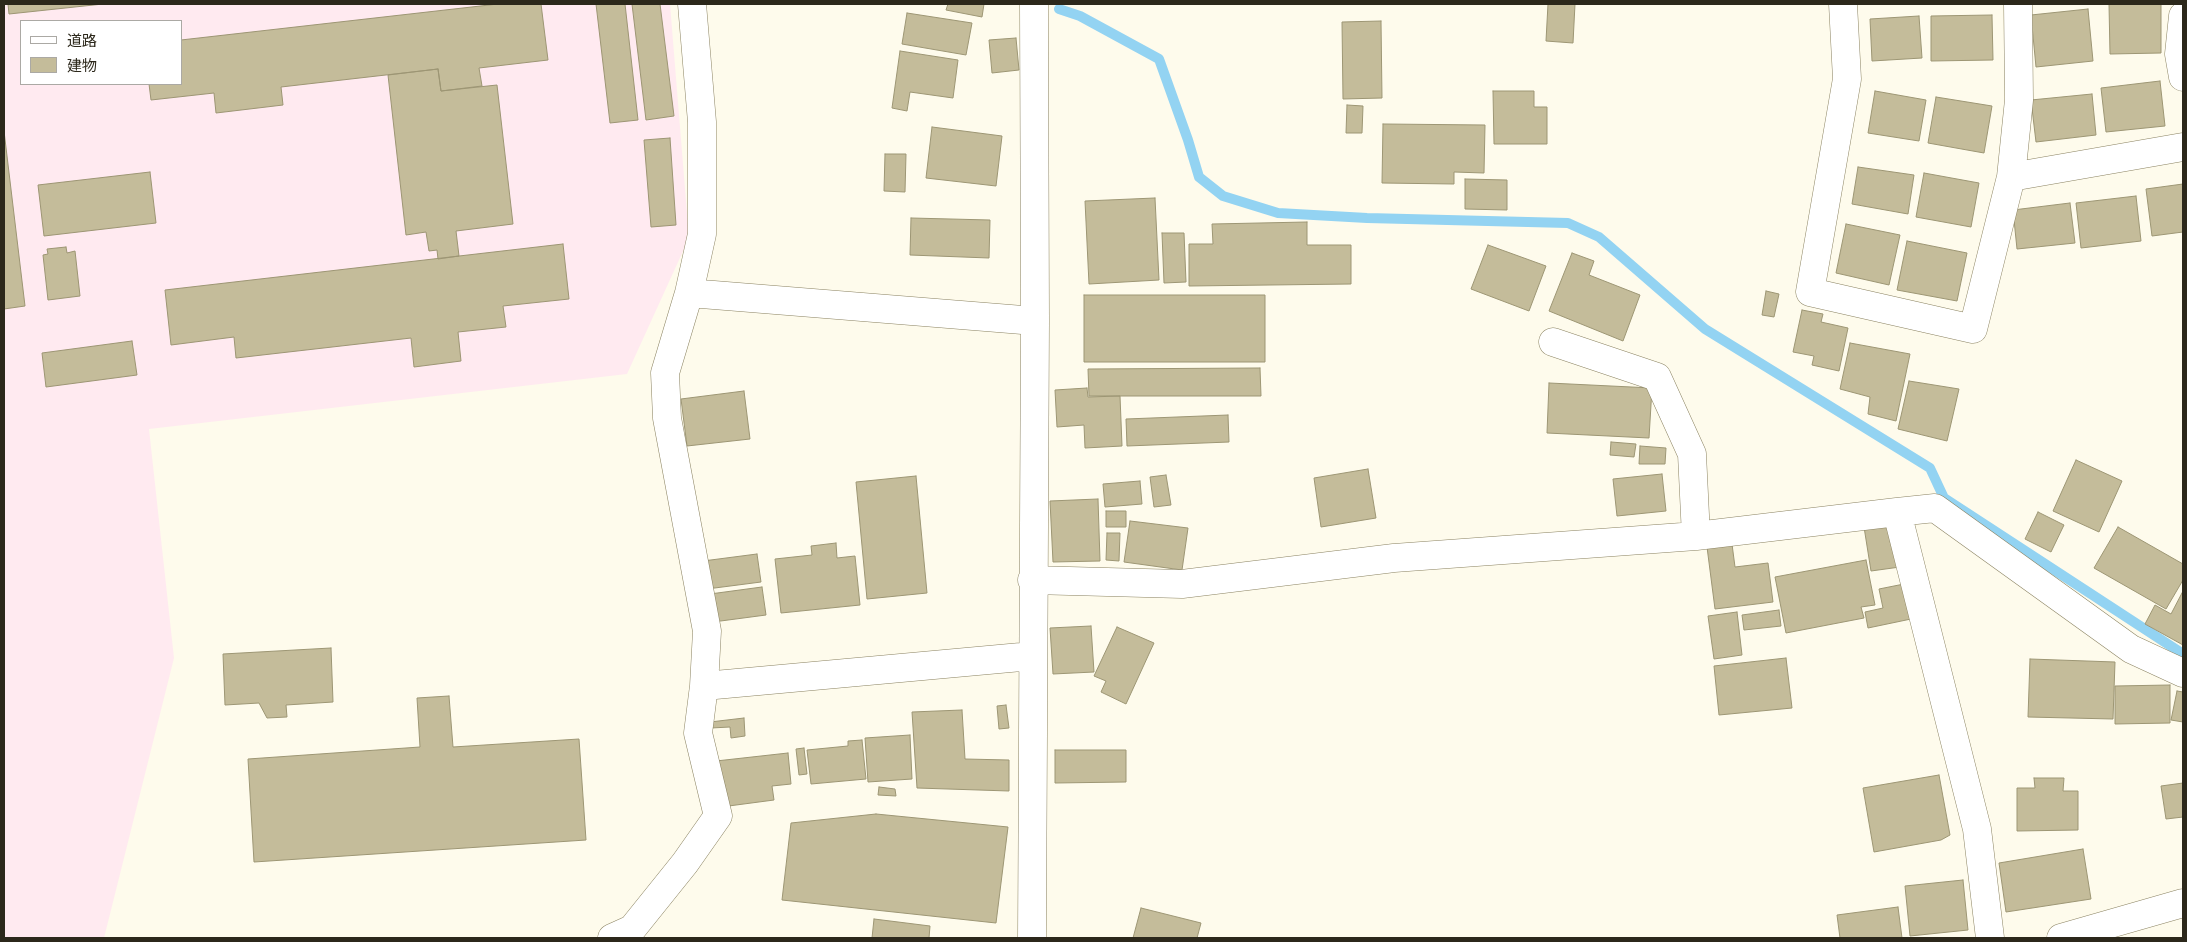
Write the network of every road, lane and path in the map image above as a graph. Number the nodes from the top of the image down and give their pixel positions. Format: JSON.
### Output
{"nodes":[{"id":1,"x":692,"y":4,"type":"edge"},
{"id":2,"x":1034,"y":4,"type":"edge"},
{"id":3,"x":1843,"y":4,"type":"edge"},
{"id":4,"x":2018,"y":4,"type":"edge"},
{"id":5,"x":2183,"y":16,"type":"edge"},
{"id":6,"x":2183,"y":77,"type":"edge"},
{"id":7,"x":2183,"y":147,"type":"edge"},
{"id":8,"x":2011,"y":177,"type":"junction"},
{"id":9,"x":689,"y":293,"type":"junction"},
{"id":10,"x":1035,"y":321,"type":"junction"},
{"id":11,"x":1553,"y":342,"type":"dead end"},
{"id":12,"x":1897,"y":512,"type":"junction"},
{"id":13,"x":1696,"y":536,"type":"junction"},
{"id":14,"x":1032,"y":580,"type":"junction"},
{"id":15,"x":1032,"y":656,"type":"junction"},
{"id":16,"x":2183,"y":673,"type":"edge"},
{"id":17,"x":704,"y":686,"type":"junction"},
{"id":18,"x":2183,"y":903,"type":"edge"},
{"id":19,"x":612,"y":938,"type":"edge"},
{"id":20,"x":1032,"y":938,"type":"edge"},
{"id":21,"x":1990,"y":938,"type":"edge"},
{"id":22,"x":2061,"y":938,"type":"edge"}],
"edges":[{"from":1,"to":9,"type":"street"},
{"from":2,"to":10,"type":"street"},
{"from":3,"to":8,"type":"street"},
{"from":4,"to":8,"type":"street"},
{"from":5,"to":6,"type":"street"},
{"from":7,"to":8,"type":"street"},
{"from":9,"to":10,"type":"street"},
{"from":9,"to":17,"type":"street"},
{"from":10,"to":14,"type":"street"},
{"from":11,"to":13,"type":"street"},
{"from":12,"to":13,"type":"street"},
{"from":12,"to":16,"type":"street"},
{"from":12,"to":21,"type":"street"},
{"from":13,"to":14,"type":"street"},
{"from":14,"to":15,"type":"street"},
{"from":15,"to":17,"type":"street"},
{"from":15,"to":20,"type":"street"},
{"from":17,"to":19,"type":"street"},
{"from":18,"to":22,"type":"street"}]}
